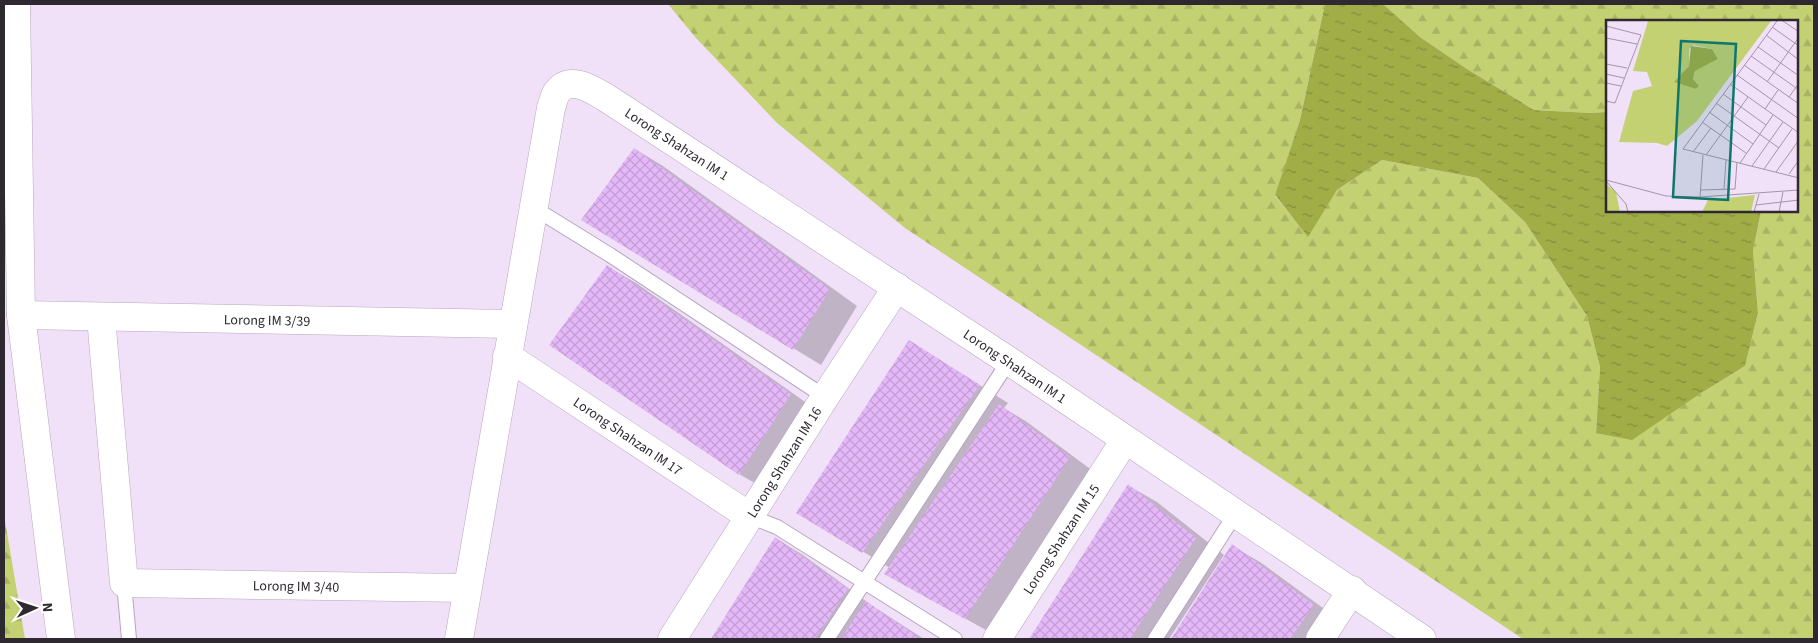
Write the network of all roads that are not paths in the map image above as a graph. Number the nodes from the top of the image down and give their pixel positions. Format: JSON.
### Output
{"nodes":[{"id":1,"x":16,"y":4,"type":"edge"},
{"id":2,"x":534,"y":208,"type":"junction"},
{"id":3,"x":897,"y":287,"type":"junction"},
{"id":4,"x":21,"y":314,"type":"junction"},
{"id":5,"x":101,"y":317,"type":"junction"},
{"id":6,"x":513,"y":324,"type":"junction"},
{"id":7,"x":507,"y":356,"type":"junction"},
{"id":8,"x":1009,"y":361,"type":"junction"},
{"id":9,"x":825,"y":397,"type":"junction"},
{"id":10,"x":1125,"y":440,"type":"junction"},
{"id":11,"x":1236,"y":513,"type":"junction"},
{"id":12,"x":749,"y":516,"type":"junction"},
{"id":13,"x":864,"y":582,"type":"junction"},
{"id":14,"x":124,"y":583,"type":"junction"},
{"id":15,"x":467,"y":588,"type":"junction"},
{"id":16,"x":1352,"y":590,"type":"junction"},
{"id":17,"x":61,"y":639,"type":"edge"},
{"id":18,"x":129,"y":639,"type":"edge"},
{"id":19,"x":459,"y":639,"type":"edge"},
{"id":20,"x":672,"y":639,"type":"edge"},
{"id":21,"x":827,"y":639,"type":"edge"},
{"id":22,"x":955,"y":639,"type":"edge"},
{"id":23,"x":997,"y":639,"type":"edge"},
{"id":24,"x":1155,"y":639,"type":"edge"},
{"id":25,"x":1320,"y":639,"type":"edge"},
{"id":26,"x":1422,"y":639,"type":"edge"}],
"edges":[{"from":1,"to":4,"type":"street"},
{"from":2,"to":3,"type":"street","name":"Lorong Shahzan IM 1"},
{"from":2,"to":6,"type":"street"},
{"from":2,"to":9,"type":"lane"},
{"from":3,"to":8,"type":"street","name":"Lorong Shahzan IM 1"},
{"from":3,"to":9,"type":"street","name":"Lorong Shahzan IM 16"},
{"from":4,"to":5,"type":"street","name":"Lorong IM 3/39"},
{"from":4,"to":17,"type":"street"},
{"from":5,"to":6,"type":"street","name":"Lorong IM 3/39"},
{"from":5,"to":14,"type":"street"},
{"from":6,"to":7,"type":"street"},
{"from":7,"to":12,"type":"street","name":"Lorong Shahzan IM 17"},
{"from":7,"to":15,"type":"street"},
{"from":8,"to":10,"type":"street","name":"Lorong Shahzan IM 1"},
{"from":8,"to":13,"type":"lane"},
{"from":9,"to":12,"type":"street","name":"Lorong Shahzan IM 16"},
{"from":10,"to":11,"type":"street","name":"Lorong Shahzan IM 1"},
{"from":10,"to":23,"type":"street","name":"Lorong Shahzan IM 15"},
{"from":11,"to":16,"type":"street","name":"Lorong Shahzan IM 1"},
{"from":11,"to":24,"type":"lane"},
{"from":12,"to":13,"type":"lane"},
{"from":12,"to":20,"type":"street","name":"Lorong Shahzan IM 16"},
{"from":13,"to":21,"type":"lane"},
{"from":13,"to":22,"type":"lane"},
{"from":14,"to":15,"type":"street","name":"Lorong IM 3/40"},
{"from":14,"to":18,"type":"lane"},
{"from":15,"to":19,"type":"street"},
{"from":16,"to":25,"type":"street"},
{"from":16,"to":26,"type":"street","name":"Lorong Shahzan IM 1"}]}
